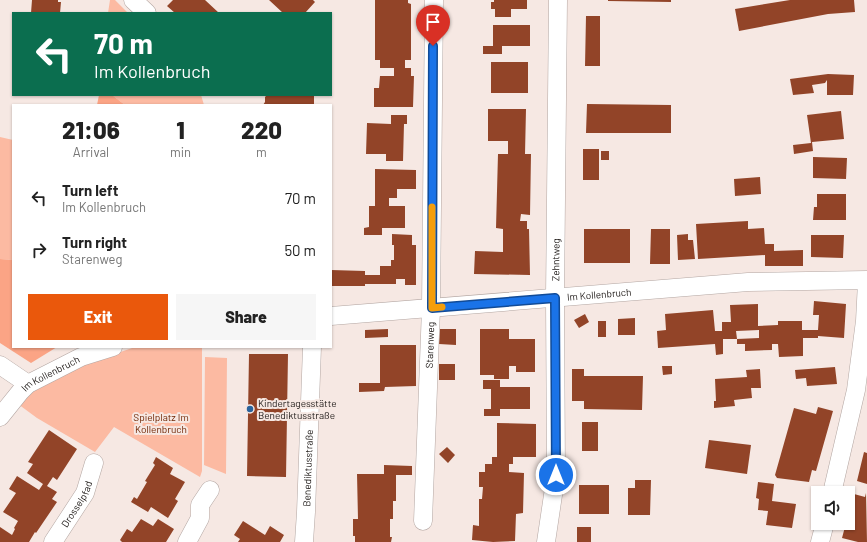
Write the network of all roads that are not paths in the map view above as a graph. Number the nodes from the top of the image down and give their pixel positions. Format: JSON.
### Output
{"nodes":[{"id":1,"x":434,"y":0,"type":"edge"},
{"id":2,"x":558,"y":0,"type":"edge"},
{"id":3,"x":867,"y":281,"type":"edge"},
{"id":4,"x":555,"y":298,"type":"junction"},
{"id":5,"x":432,"y":308,"type":"junction"},
{"id":6,"x":332,"y":316,"type":"edge"},
{"id":7,"x":110,"y":348,"type":"edge"},
{"id":8,"x":312,"y":348,"type":"edge"},
{"id":9,"x":0,"y":365,"type":"edge"},
{"id":10,"x":28,"y":384,"type":"junction"},
{"id":11,"x":0,"y":417,"type":"edge"},
{"id":12,"x":94,"y":463,"type":"dead end"},
{"id":13,"x":834,"y":486,"type":"edge"},
{"id":14,"x":210,"y":490,"type":"dead end"},
{"id":15,"x":423,"y":521,"type":"dead end"},
{"id":16,"x":823,"y":530,"type":"edge"},
{"id":17,"x":53,"y":542,"type":"edge"},
{"id":18,"x":187,"y":542,"type":"edge"},
{"id":19,"x":304,"y":542,"type":"edge"},
{"id":20,"x":546,"y":542,"type":"edge"},
{"id":21,"x":820,"y":542,"type":"edge"}],
"edges":[{"from":1,"to":5,"type":"street","name":"Starenweg"},
{"from":2,"to":4,"type":"street","name":"Zehntweg"},
{"from":3,"to":4,"type":"street","name":"Im Kollenbruch"},
{"from":3,"to":13,"type":"street"},
{"from":4,"to":5,"type":"street","name":"Im Kollenbruch"},
{"from":4,"to":20,"type":"street","name":"Zehntweg"},
{"from":5,"to":6,"type":"street","name":"Im Kollenbruch"},
{"from":5,"to":15,"type":"street","name":"Starenweg"},
{"from":7,"to":10,"type":"street","name":"Im Kollenbruch"},
{"from":8,"to":19,"type":"street","name":"Benediktusstraße"},
{"from":9,"to":10,"type":"street"},
{"from":10,"to":11,"type":"street","name":"Im Kollenbruch"},
{"from":12,"to":17,"type":"street","name":"Drosselpfad"},
{"from":14,"to":18,"type":"street"},
{"from":16,"to":21,"type":"street"}]}
